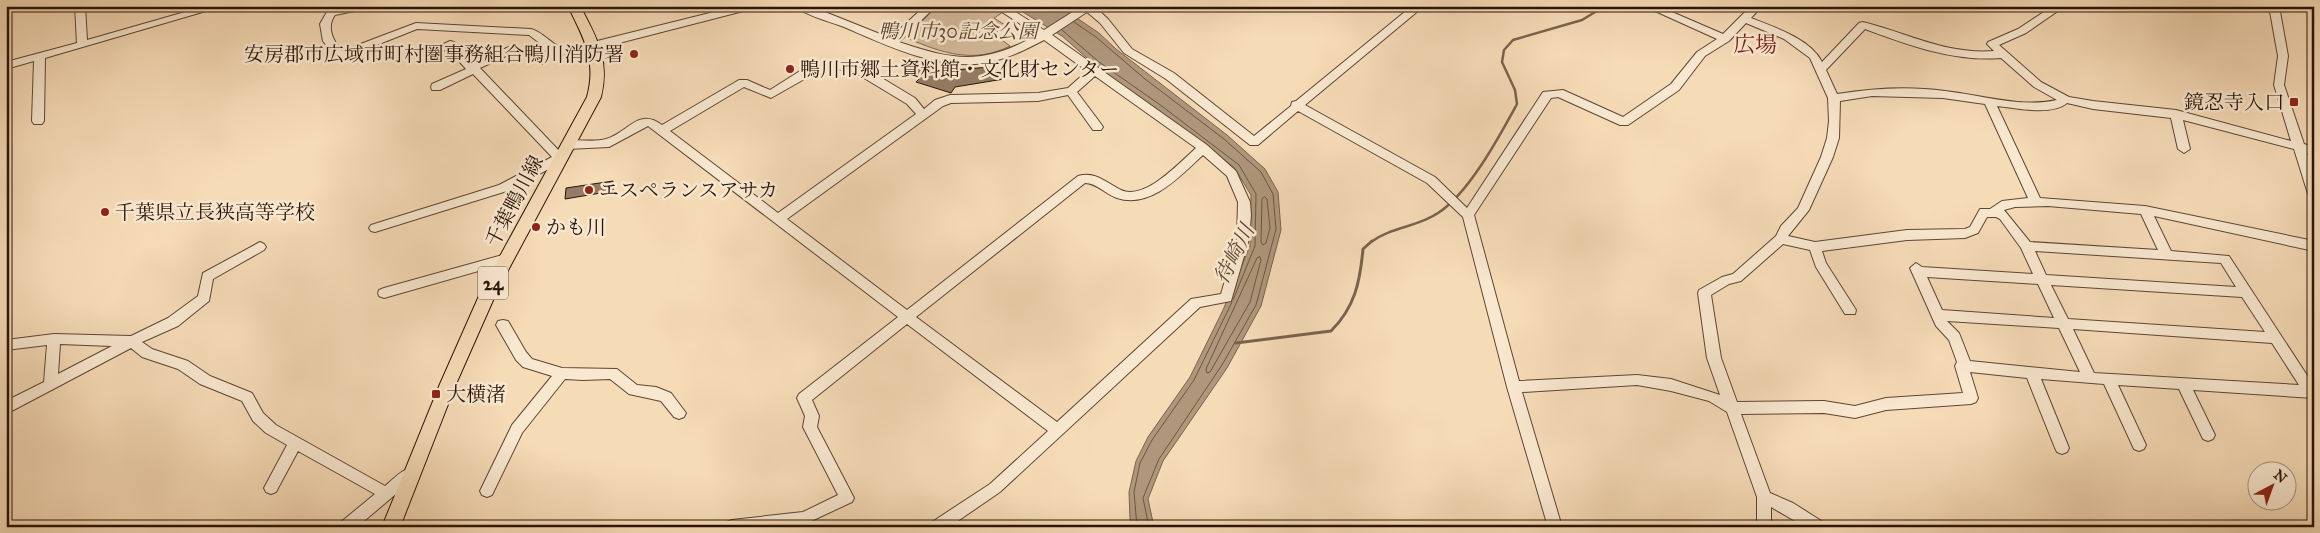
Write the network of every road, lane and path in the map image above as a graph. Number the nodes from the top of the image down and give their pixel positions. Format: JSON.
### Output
{"nodes":[{"id":1,"x":80,"y":6,"type":"edge"},
{"id":2,"x":218,"y":6,"type":"edge"},
{"id":3,"x":364,"y":6,"type":"edge"},
{"id":4,"x":752,"y":6,"type":"edge"},
{"id":5,"x":800,"y":6,"type":"edge"},
{"id":6,"x":931,"y":6,"type":"edge"},
{"id":7,"x":998,"y":6,"type":"edge"},
{"id":8,"x":1419,"y":6,"type":"edge"},
{"id":9,"x":1649,"y":6,"type":"edge"},
{"id":10,"x":1757,"y":6,"type":"edge"},
{"id":11,"x":2060,"y":6,"type":"edge"},
{"id":12,"x":2274,"y":6,"type":"edge"},
{"id":13,"x":576,"y":7,"type":"edge"},
{"id":14,"x":1087,"y":8,"type":"edge"},
{"id":15,"x":329,"y":9,"type":"edge"},
{"id":16,"x":1745,"y":19,"type":"junction"},
{"id":17,"x":1044,"y":33,"type":"junction"},
{"id":18,"x":1725,"y":39,"type":"junction"},
{"id":19,"x":892,"y":42,"type":"junction"},
{"id":20,"x":82,"y":44,"type":"junction"},
{"id":21,"x":549,"y":44,"type":"junction"},
{"id":22,"x":594,"y":46,"type":"junction"},
{"id":23,"x":512,"y":49,"type":"dead end"},
{"id":24,"x":427,"y":54,"type":"dead end"},
{"id":25,"x":2004,"y":54,"type":"junction"},
{"id":26,"x":40,"y":56,"type":"junction"},
{"id":27,"x":543,"y":61,"type":"dead end"},
{"id":28,"x":834,"y":65,"type":"dead end"},
{"id":29,"x":6,"y":66,"type":"edge"},
{"id":30,"x":472,"y":69,"type":"junction"},
{"id":31,"x":1821,"y":69,"type":"junction"},
{"id":32,"x":1094,"y":71,"type":"junction"},
{"id":33,"x":804,"y":74,"type":"dead end"},
{"id":34,"x":436,"y":87,"type":"dead end"},
{"id":35,"x":1071,"y":91,"type":"junction"},
{"id":36,"x":1834,"y":98,"type":"junction"},
{"id":37,"x":2065,"y":99,"type":"junction"},
{"id":38,"x":1990,"y":102,"type":"junction"},
{"id":39,"x":1296,"y":105,"type":"junction"},
{"id":40,"x":2176,"y":114,"type":"junction"},
{"id":41,"x":923,"y":115,"type":"junction"},
{"id":42,"x":38,"y":121,"type":"dead end"},
{"id":43,"x":1097,"y":127,"type":"dead end"},
{"id":44,"x":661,"y":131,"type":"junction"},
{"id":45,"x":2299,"y":146,"type":"junction"},
{"id":46,"x":1203,"y":148,"type":"junction"},
{"id":47,"x":2184,"y":149,"type":"dead end"},
{"id":48,"x":2314,"y":151,"type":"edge"},
{"id":49,"x":564,"y":152,"type":"junction"},
{"id":50,"x":2314,"y":194,"type":"edge"},
{"id":51,"x":2036,"y":202,"type":"junction"},
{"id":52,"x":1995,"y":210,"type":"junction"},
{"id":53,"x":2145,"y":210,"type":"junction"},
{"id":54,"x":1464,"y":212,"type":"junction"},
{"id":55,"x":778,"y":219,"type":"junction"},
{"id":56,"x":375,"y":228,"type":"dead end"},
{"id":57,"x":1781,"y":239,"type":"junction"},
{"id":58,"x":2026,"y":246,"type":"junction"},
{"id":59,"x":2314,"y":246,"type":"edge"},
{"id":60,"x":1815,"y":247,"type":"junction"},
{"id":61,"x":260,"y":248,"type":"dead end"},
{"id":62,"x":2167,"y":255,"type":"junction"},
{"id":63,"x":506,"y":259,"type":"junction"},
{"id":64,"x":2043,"y":281,"type":"junction"},
{"id":65,"x":2246,"y":292,"type":"junction"},
{"id":66,"x":384,"y":293,"type":"dead end"},
{"id":67,"x":1850,"y":310,"type":"dead end"},
{"id":68,"x":1938,"y":315,"type":"junction"},
{"id":69,"x":909,"y":317,"type":"junction"},
{"id":70,"x":503,"y":325,"type":"dead end"},
{"id":71,"x":2065,"y":325,"type":"junction"},
{"id":72,"x":2277,"y":338,"type":"junction"},
{"id":73,"x":54,"y":339,"type":"junction"},
{"id":74,"x":132,"y":341,"type":"junction"},
{"id":75,"x":6,"y":345,"type":"edge"},
{"id":76,"x":1966,"y":367,"type":"junction"},
{"id":77,"x":2032,"y":372,"type":"junction"},
{"id":78,"x":562,"y":373,"type":"junction"},
{"id":79,"x":2090,"y":378,"type":"junction"},
{"id":80,"x":2108,"y":379,"type":"junction"},
{"id":81,"x":2183,"y":384,"type":"junction"},
{"id":82,"x":50,"y":385,"type":"junction"},
{"id":83,"x":1514,"y":387,"type":"junction"},
{"id":84,"x":2312,"y":392,"type":"edge"},
{"id":85,"x":6,"y":408,"type":"edge"},
{"id":86,"x":1731,"y":408,"type":"junction"},
{"id":87,"x":679,"y":413,"type":"dead end"},
{"id":88,"x":1058,"y":431,"type":"junction"},
{"id":89,"x":2208,"y":435,"type":"dead end"},
{"id":90,"x":296,"y":442,"type":"junction"},
{"id":91,"x":2139,"y":445,"type":"dead end"},
{"id":92,"x":2062,"y":448,"type":"dead end"},
{"id":93,"x":411,"y":473,"type":"junction"},
{"id":94,"x":271,"y":488,"type":"dead end"},
{"id":95,"x":487,"y":491,"type":"dead end"},
{"id":96,"x":385,"y":493,"type":"junction"},
{"id":97,"x":1764,"y":497,"type":"junction"},
{"id":98,"x":938,"y":526,"type":"edge"},
{"id":99,"x":346,"y":527,"type":"edge"},
{"id":100,"x":391,"y":527,"type":"edge"},
{"id":101,"x":732,"y":527,"type":"edge"},
{"id":102,"x":1555,"y":527,"type":"edge"},
{"id":103,"x":1764,"y":527,"type":"edge"},
{"id":104,"x":1818,"y":527,"type":"edge"}],
"edges":[{"from":1,"to":20,"type":"street"},
{"from":2,"to":20,"type":"street"},
{"from":3,"to":15,"type":"street"},
{"from":4,"to":22,"type":"street"},
{"from":5,"to":19,"type":"street"},
{"from":6,"to":19,"type":"street"},
{"from":7,"to":17,"type":"street"},
{"from":8,"to":39,"type":"street"},
{"from":9,"to":18,"type":"street"},
{"from":10,"to":16,"type":"street"},
{"from":11,"to":25,"type":"street"},
{"from":12,"to":45,"type":"street"},
{"from":13,"to":22,"type":"main road","name":"千葉鴨川線","number":"24"},
{"from":14,"to":17,"type":"street"},
{"from":14,"to":39,"type":"street"},
{"from":15,"to":21,"type":"street"},
{"from":16,"to":18,"type":"street"},
{"from":16,"to":31,"type":"street"},
{"from":17,"to":19,"type":"street"},
{"from":17,"to":32,"type":"street"},
{"from":18,"to":54,"type":"street"},
{"from":20,"to":26,"type":"street"},
{"from":21,"to":22,"type":"street"},
{"from":21,"to":27,"type":"street"},
{"from":22,"to":49,"type":"main road","name":"千葉鴨川線","number":"24"},
{"from":23,"to":30,"type":"street"},
{"from":24,"to":30,"type":"street"},
{"from":25,"to":31,"type":"street"},
{"from":25,"to":37,"type":"street"},
{"from":26,"to":29,"type":"street"},
{"from":26,"to":42,"type":"street"},
{"from":28,"to":41,"type":"street"},
{"from":30,"to":34,"type":"street"},
{"from":30,"to":49,"type":"street"},
{"from":31,"to":36,"type":"street"},
{"from":32,"to":35,"type":"street"},
{"from":32,"to":46,"type":"street"},
{"from":33,"to":44,"type":"street"},
{"from":35,"to":41,"type":"street"},
{"from":35,"to":43,"type":"street"},
{"from":36,"to":38,"type":"street"},
{"from":36,"to":57,"type":"street"},
{"from":37,"to":38,"type":"street"},
{"from":37,"to":40,"type":"street"},
{"from":38,"to":51,"type":"street"},
{"from":39,"to":54,"type":"street"},
{"from":40,"to":45,"type":"street"},
{"from":40,"to":47,"type":"street"},
{"from":41,"to":55,"type":"street"},
{"from":44,"to":49,"type":"street"},
{"from":44,"to":55,"type":"street"},
{"from":45,"to":48,"type":"street"},
{"from":45,"to":50,"type":"street"},
{"from":46,"to":69,"type":"street"},
{"from":46,"to":88,"type":"street"},
{"from":49,"to":56,"type":"street"},
{"from":49,"to":63,"type":"main road","name":"千葉鴨川線","number":"24"},
{"from":51,"to":52,"type":"street"},
{"from":51,"to":53,"type":"street"},
{"from":52,"to":58,"type":"street"},
{"from":52,"to":60,"type":"street"},
{"from":53,"to":59,"type":"street"},
{"from":53,"to":62,"type":"street"},
{"from":54,"to":83,"type":"street"},
{"from":55,"to":69,"type":"street"},
{"from":57,"to":60,"type":"street"},
{"from":57,"to":86,"type":"street"},
{"from":58,"to":62,"type":"street"},
{"from":58,"to":64,"type":"street"},
{"from":60,"to":67,"type":"street"},
{"from":61,"to":74,"type":"street"},
{"from":62,"to":65,"type":"street"},
{"from":63,"to":66,"type":"street"},
{"from":63,"to":93,"type":"main road","name":"千葉鴨川線","number":"24"},
{"from":64,"to":65,"type":"street"},
{"from":64,"to":68,"type":"street"},
{"from":64,"to":71,"type":"street"},
{"from":65,"to":72,"type":"street"},
{"from":68,"to":71,"type":"street"},
{"from":68,"to":76,"type":"street"},
{"from":69,"to":88,"type":"street"},
{"from":69,"to":101,"type":"street"},
{"from":70,"to":78,"type":"street"},
{"from":71,"to":72,"type":"street"},
{"from":71,"to":79,"type":"street"},
{"from":72,"to":84,"type":"street"},
{"from":73,"to":74,"type":"street"},
{"from":73,"to":75,"type":"street"},
{"from":73,"to":82,"type":"street"},
{"from":74,"to":82,"type":"street"},
{"from":74,"to":90,"type":"street"},
{"from":76,"to":77,"type":"street"},
{"from":76,"to":86,"type":"street"},
{"from":77,"to":79,"type":"street"},
{"from":77,"to":92,"type":"street"},
{"from":78,"to":87,"type":"street"},
{"from":78,"to":95,"type":"street"},
{"from":79,"to":80,"type":"street"},
{"from":80,"to":81,"type":"street"},
{"from":80,"to":91,"type":"street"},
{"from":81,"to":84,"type":"street"},
{"from":81,"to":89,"type":"street"},
{"from":82,"to":85,"type":"street"},
{"from":83,"to":86,"type":"street"},
{"from":83,"to":102,"type":"street"},
{"from":86,"to":97,"type":"street"},
{"from":88,"to":98,"type":"street"},
{"from":90,"to":94,"type":"street"},
{"from":90,"to":96,"type":"street"},
{"from":93,"to":96,"type":"street"},
{"from":93,"to":100,"type":"main road","name":"千葉鴨川線","number":"24"},
{"from":96,"to":99,"type":"street"},
{"from":97,"to":103,"type":"street"},
{"from":97,"to":104,"type":"street"}]}
